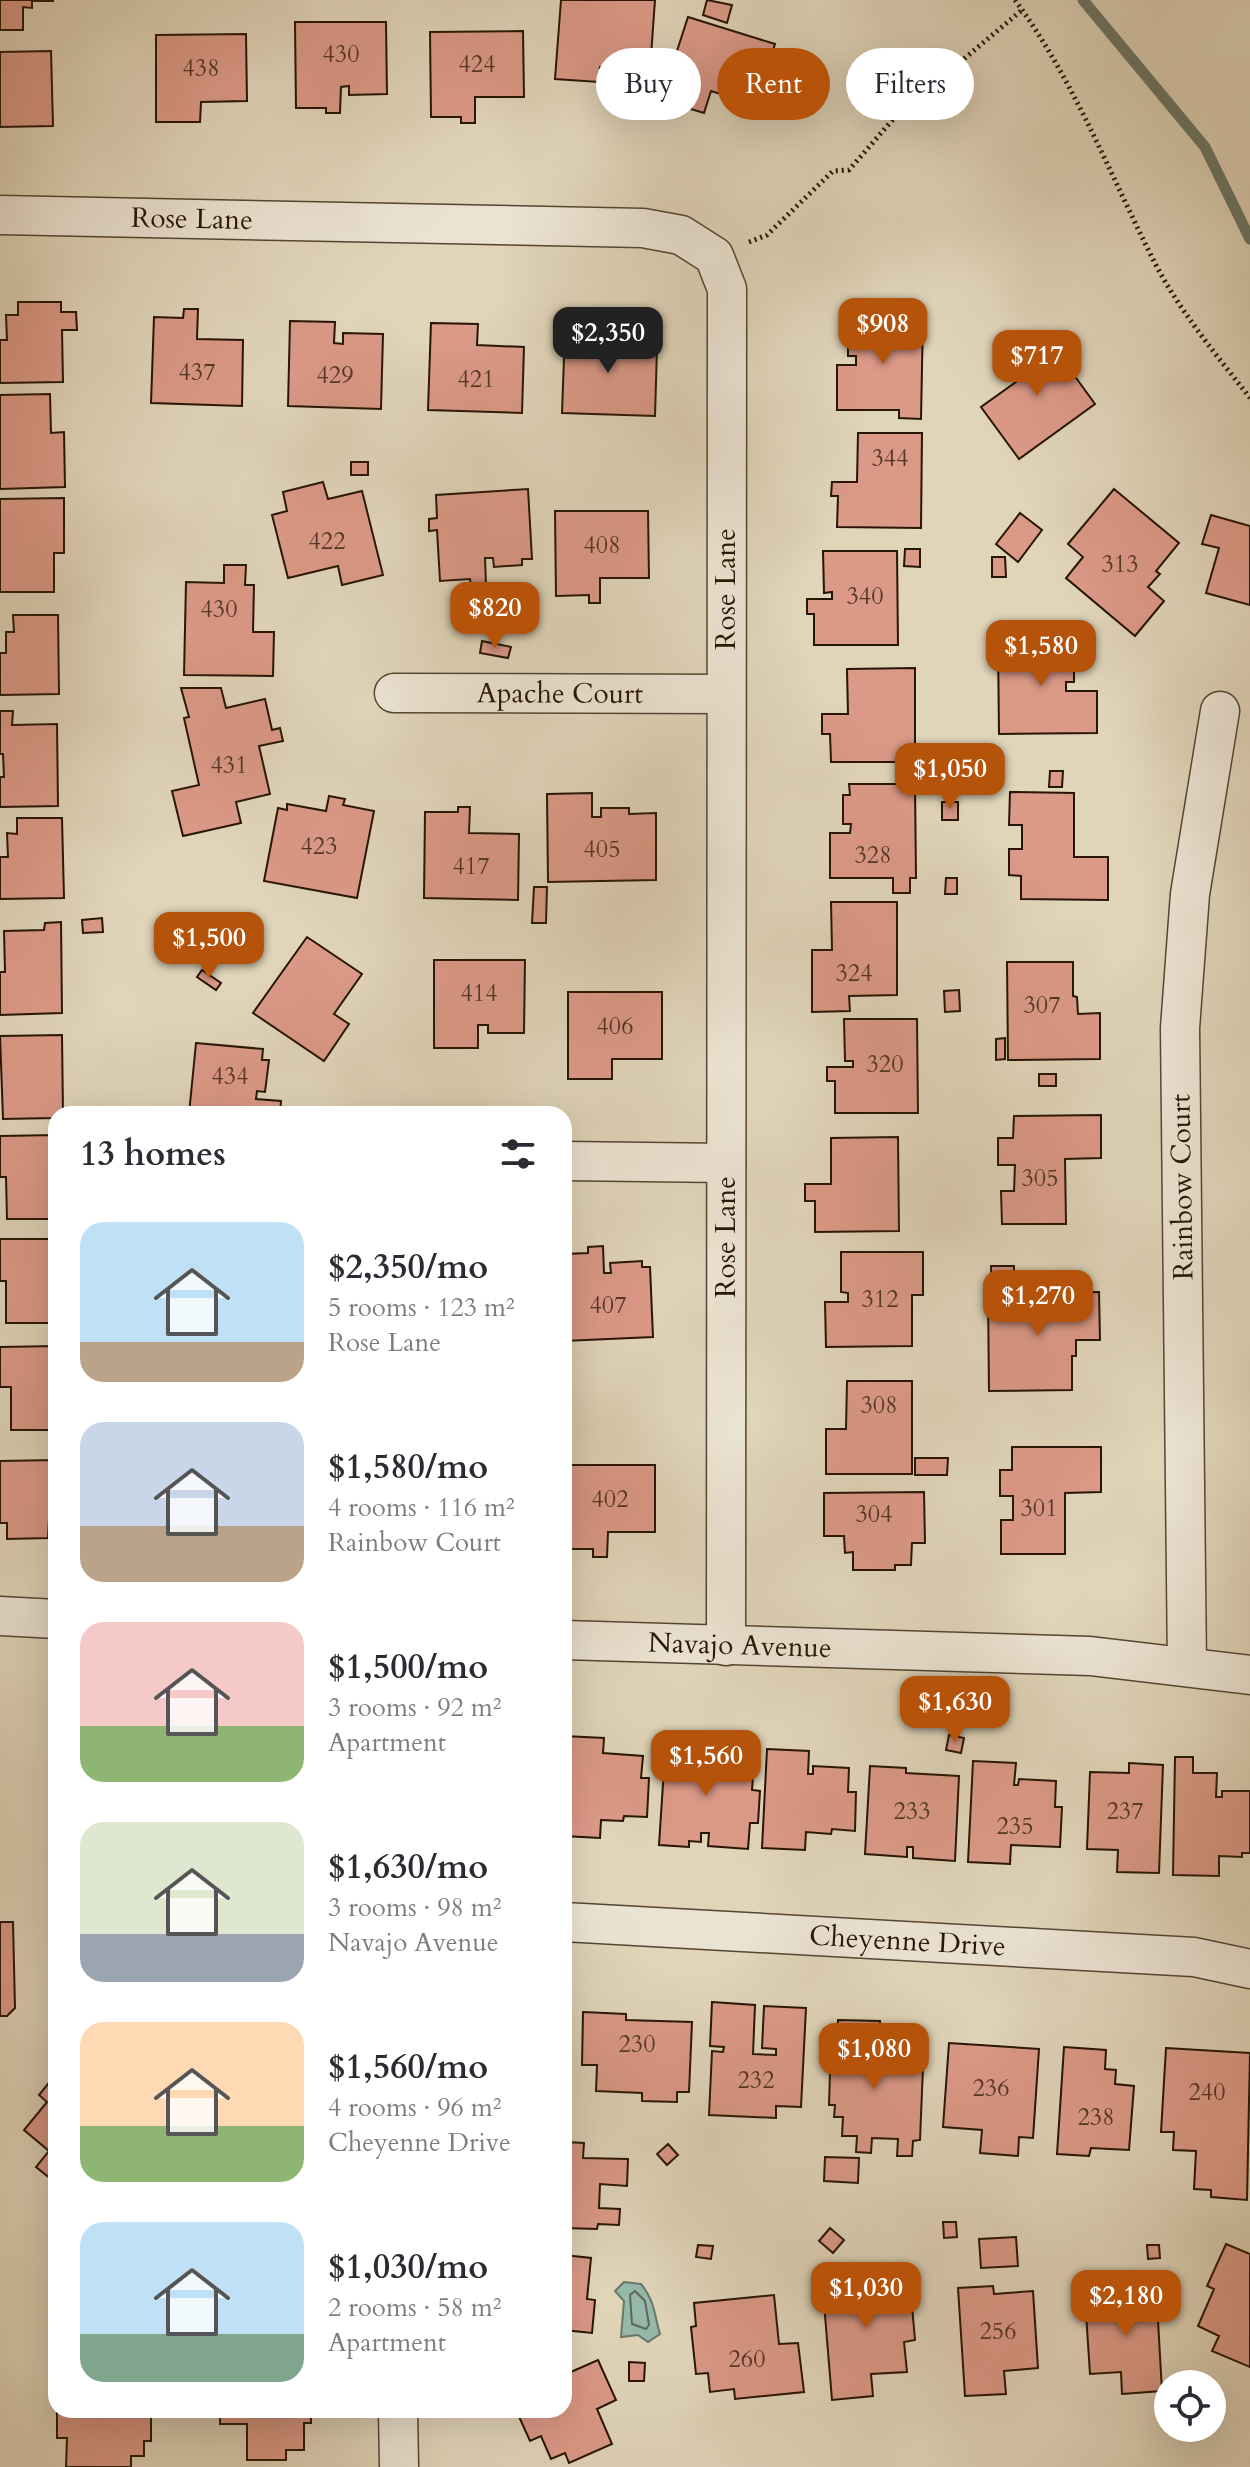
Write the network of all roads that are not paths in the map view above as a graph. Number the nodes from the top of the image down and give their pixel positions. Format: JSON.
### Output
{"nodes":[{"id":1,"x":0,"y":215,"type":"edge"},
{"id":2,"x":394,"y":693,"type":"dead end"},
{"id":3,"x":726,"y":694,"type":"junction"},
{"id":4,"x":1220,"y":711,"type":"dead end"},
{"id":5,"x":572,"y":1161,"type":"edge"},
{"id":6,"x":726,"y":1163,"type":"junction"},
{"id":7,"x":0,"y":1616,"type":"edge"},
{"id":8,"x":48,"y":1619,"type":"edge"},
{"id":9,"x":572,"y":1640,"type":"edge"},
{"id":10,"x":726,"y":1646,"type":"junction"},
{"id":11,"x":1187,"y":1667,"type":"junction"},
{"id":12,"x":1250,"y":1675,"type":"edge"},
{"id":13,"x":572,"y":1922,"type":"edge"},
{"id":14,"x":1250,"y":1969,"type":"edge"},
{"id":15,"x":398,"y":2418,"type":"edge"},
{"id":16,"x":399,"y":2467,"type":"edge"}],
"edges":[{"from":1,"to":3,"type":"street","name":"Rose Lane"},
{"from":2,"to":3,"type":"street","name":"Apache Court"},
{"from":3,"to":6,"type":"street","name":"Rose Lane"},
{"from":4,"to":11,"type":"street","name":"Rainbow Court"},
{"from":5,"to":6,"type":"street"},
{"from":6,"to":10,"type":"street","name":"Rose Lane"},
{"from":7,"to":8,"type":"street"},
{"from":9,"to":10,"type":"street","name":"Navajo Avenue"},
{"from":10,"to":11,"type":"street","name":"Navajo Avenue"},
{"from":11,"to":12,"type":"street","name":"Navajo Avenue"},
{"from":13,"to":14,"type":"street","name":"Cheyenne Drive"},
{"from":15,"to":16,"type":"street"}]}
